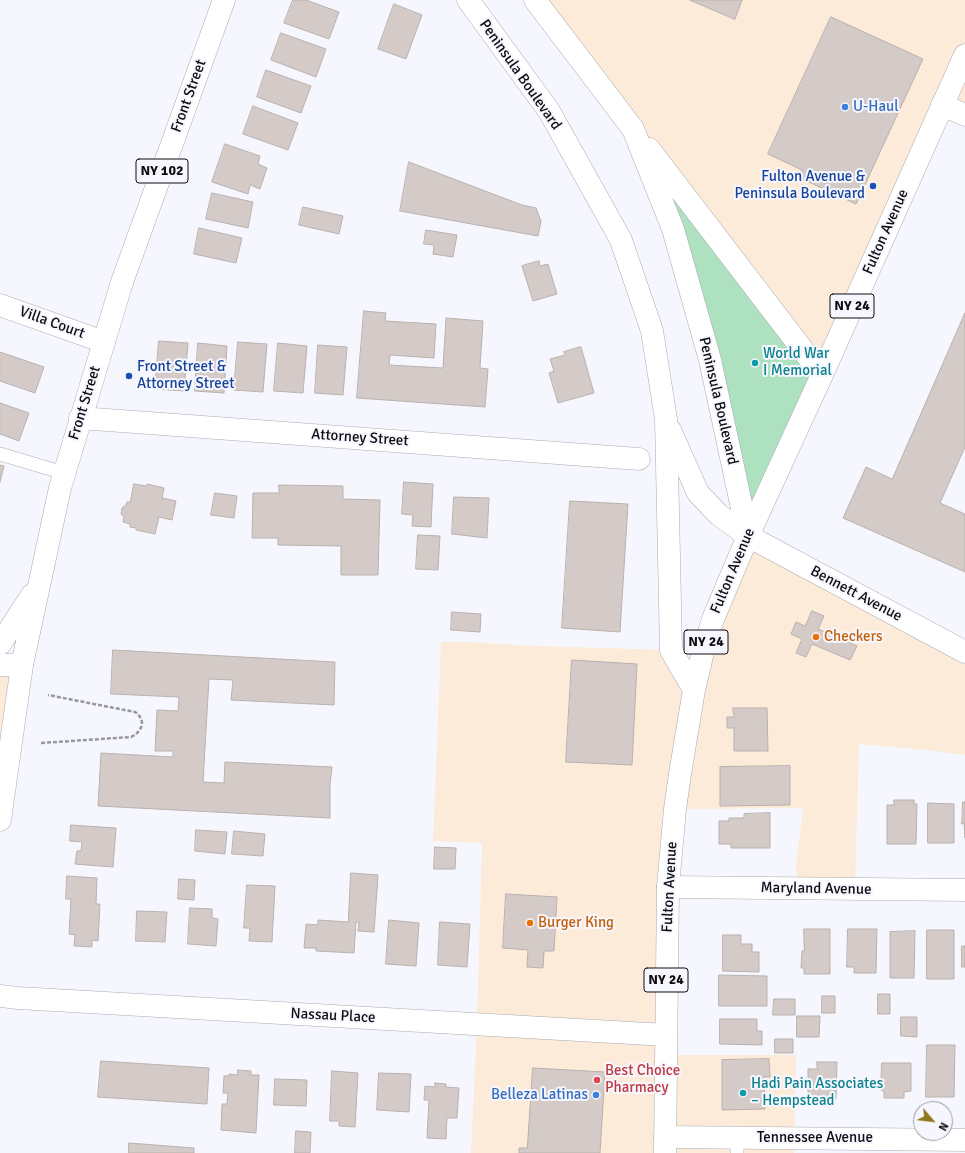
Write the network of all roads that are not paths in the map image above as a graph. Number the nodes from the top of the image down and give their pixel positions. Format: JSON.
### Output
{"nodes":[{"id":1,"x":224,"y":0,"type":"edge"},
{"id":2,"x":468,"y":0,"type":"edge"},
{"id":3,"x":535,"y":0,"type":"edge"},
{"id":4,"x":965,"y":54,"type":"edge"},
{"id":5,"x":942,"y":105,"type":"junction"},
{"id":6,"x":965,"y":115,"type":"edge"},
{"id":7,"x":633,"y":129,"type":"junction"},
{"id":8,"x":0,"y":305,"type":"edge"},
{"id":9,"x":104,"y":342,"type":"junction"},
{"id":10,"x":822,"y":375,"type":"junction"},
{"id":11,"x":80,"y":418,"type":"junction"},
{"id":12,"x":666,"y":419,"type":"junction"},
{"id":13,"x":0,"y":454,"type":"edge"},
{"id":14,"x":639,"y":460,"type":"dead end"},
{"id":15,"x":64,"y":473,"type":"junction"},
{"id":16,"x":748,"y":536,"type":"junction"},
{"id":17,"x":40,"y":582,"type":"junction"},
{"id":18,"x":0,"y":644,"type":"edge"},
{"id":19,"x":965,"y":652,"type":"edge"},
{"id":20,"x":0,"y":665,"type":"edge"},
{"id":21,"x":22,"y":665,"type":"junction"},
{"id":22,"x":694,"y":690,"type":"junction"},
{"id":23,"x":1,"y":810,"type":"edge"},
{"id":24,"x":668,"y":887,"type":"junction"},
{"id":25,"x":965,"y":890,"type":"edge"},
{"id":26,"x":0,"y":996,"type":"edge"},
{"id":27,"x":666,"y":1035,"type":"junction"},
{"id":28,"x":965,"y":1140,"type":"edge"},
{"id":29,"x":665,"y":1145,"type":"edge"},
{"id":30,"x":737,"y":1145,"type":"edge"}],
"edges":[{"from":1,"to":9,"type":"main road","name":"Front Street","number":"NY 102"},
{"from":2,"to":12,"type":"main road","name":"Peninsula Boulevard"},
{"from":3,"to":7,"type":"main road","name":"Peninsula Boulevard"},
{"from":4,"to":5,"type":"main road","name":"Fulton Avenue","number":"NY 24"},
{"from":5,"to":6,"type":"main road"},
{"from":5,"to":10,"type":"main road","name":"Fulton Avenue","number":"NY 24"},
{"from":7,"to":10,"type":"main road","name":"Peninsula Boulevard"},
{"from":7,"to":16,"type":"main road","name":"Peninsula Boulevard"},
{"from":8,"to":9,"type":"main road","name":"Villa Court"},
{"from":9,"to":11,"type":"main road","name":"Front Street","number":"NY 102"},
{"from":10,"to":16,"type":"main road","name":"Fulton Avenue","number":"NY 24"},
{"from":11,"to":14,"type":"main road","name":"Attorney Street"},
{"from":11,"to":15,"type":"main road","name":"Front Street","number":"NY 102"},
{"from":12,"to":16,"type":"main road","name":"Peninsula Boulevard"},
{"from":12,"to":22,"type":"main road","name":"Peninsula Boulevard"},
{"from":13,"to":15,"type":"lane"},
{"from":15,"to":17,"type":"main road","name":"Front Street","number":"NY 102"},
{"from":16,"to":19,"type":"main road","name":"Bennett Avenue"},
{"from":16,"to":22,"type":"main road","name":"Fulton Avenue","number":"NY 24"},
{"from":17,"to":18,"type":"main road"},
{"from":17,"to":21,"type":"main road","name":"Front Street","number":"NY 102"},
{"from":20,"to":21,"type":"main road"},
{"from":21,"to":23,"type":"main road","name":"Front Street","number":"NY 102"},
{"from":22,"to":24,"type":"main road","name":"Fulton Avenue","number":"NY 24"},
{"from":24,"to":25,"type":"main road","name":"Maryland Avenue"},
{"from":24,"to":27,"type":"main road","name":"Fulton Avenue","number":"NY 24"},
{"from":26,"to":27,"type":"main road","name":"Nassau Place"},
{"from":27,"to":29,"type":"main road","name":"Fulton Avenue","number":"NY 24"},
{"from":28,"to":30,"type":"main road","name":"Tennessee Avenue"},
{"from":29,"to":30,"type":"main road","name":"Tennessee Avenue"}]}
